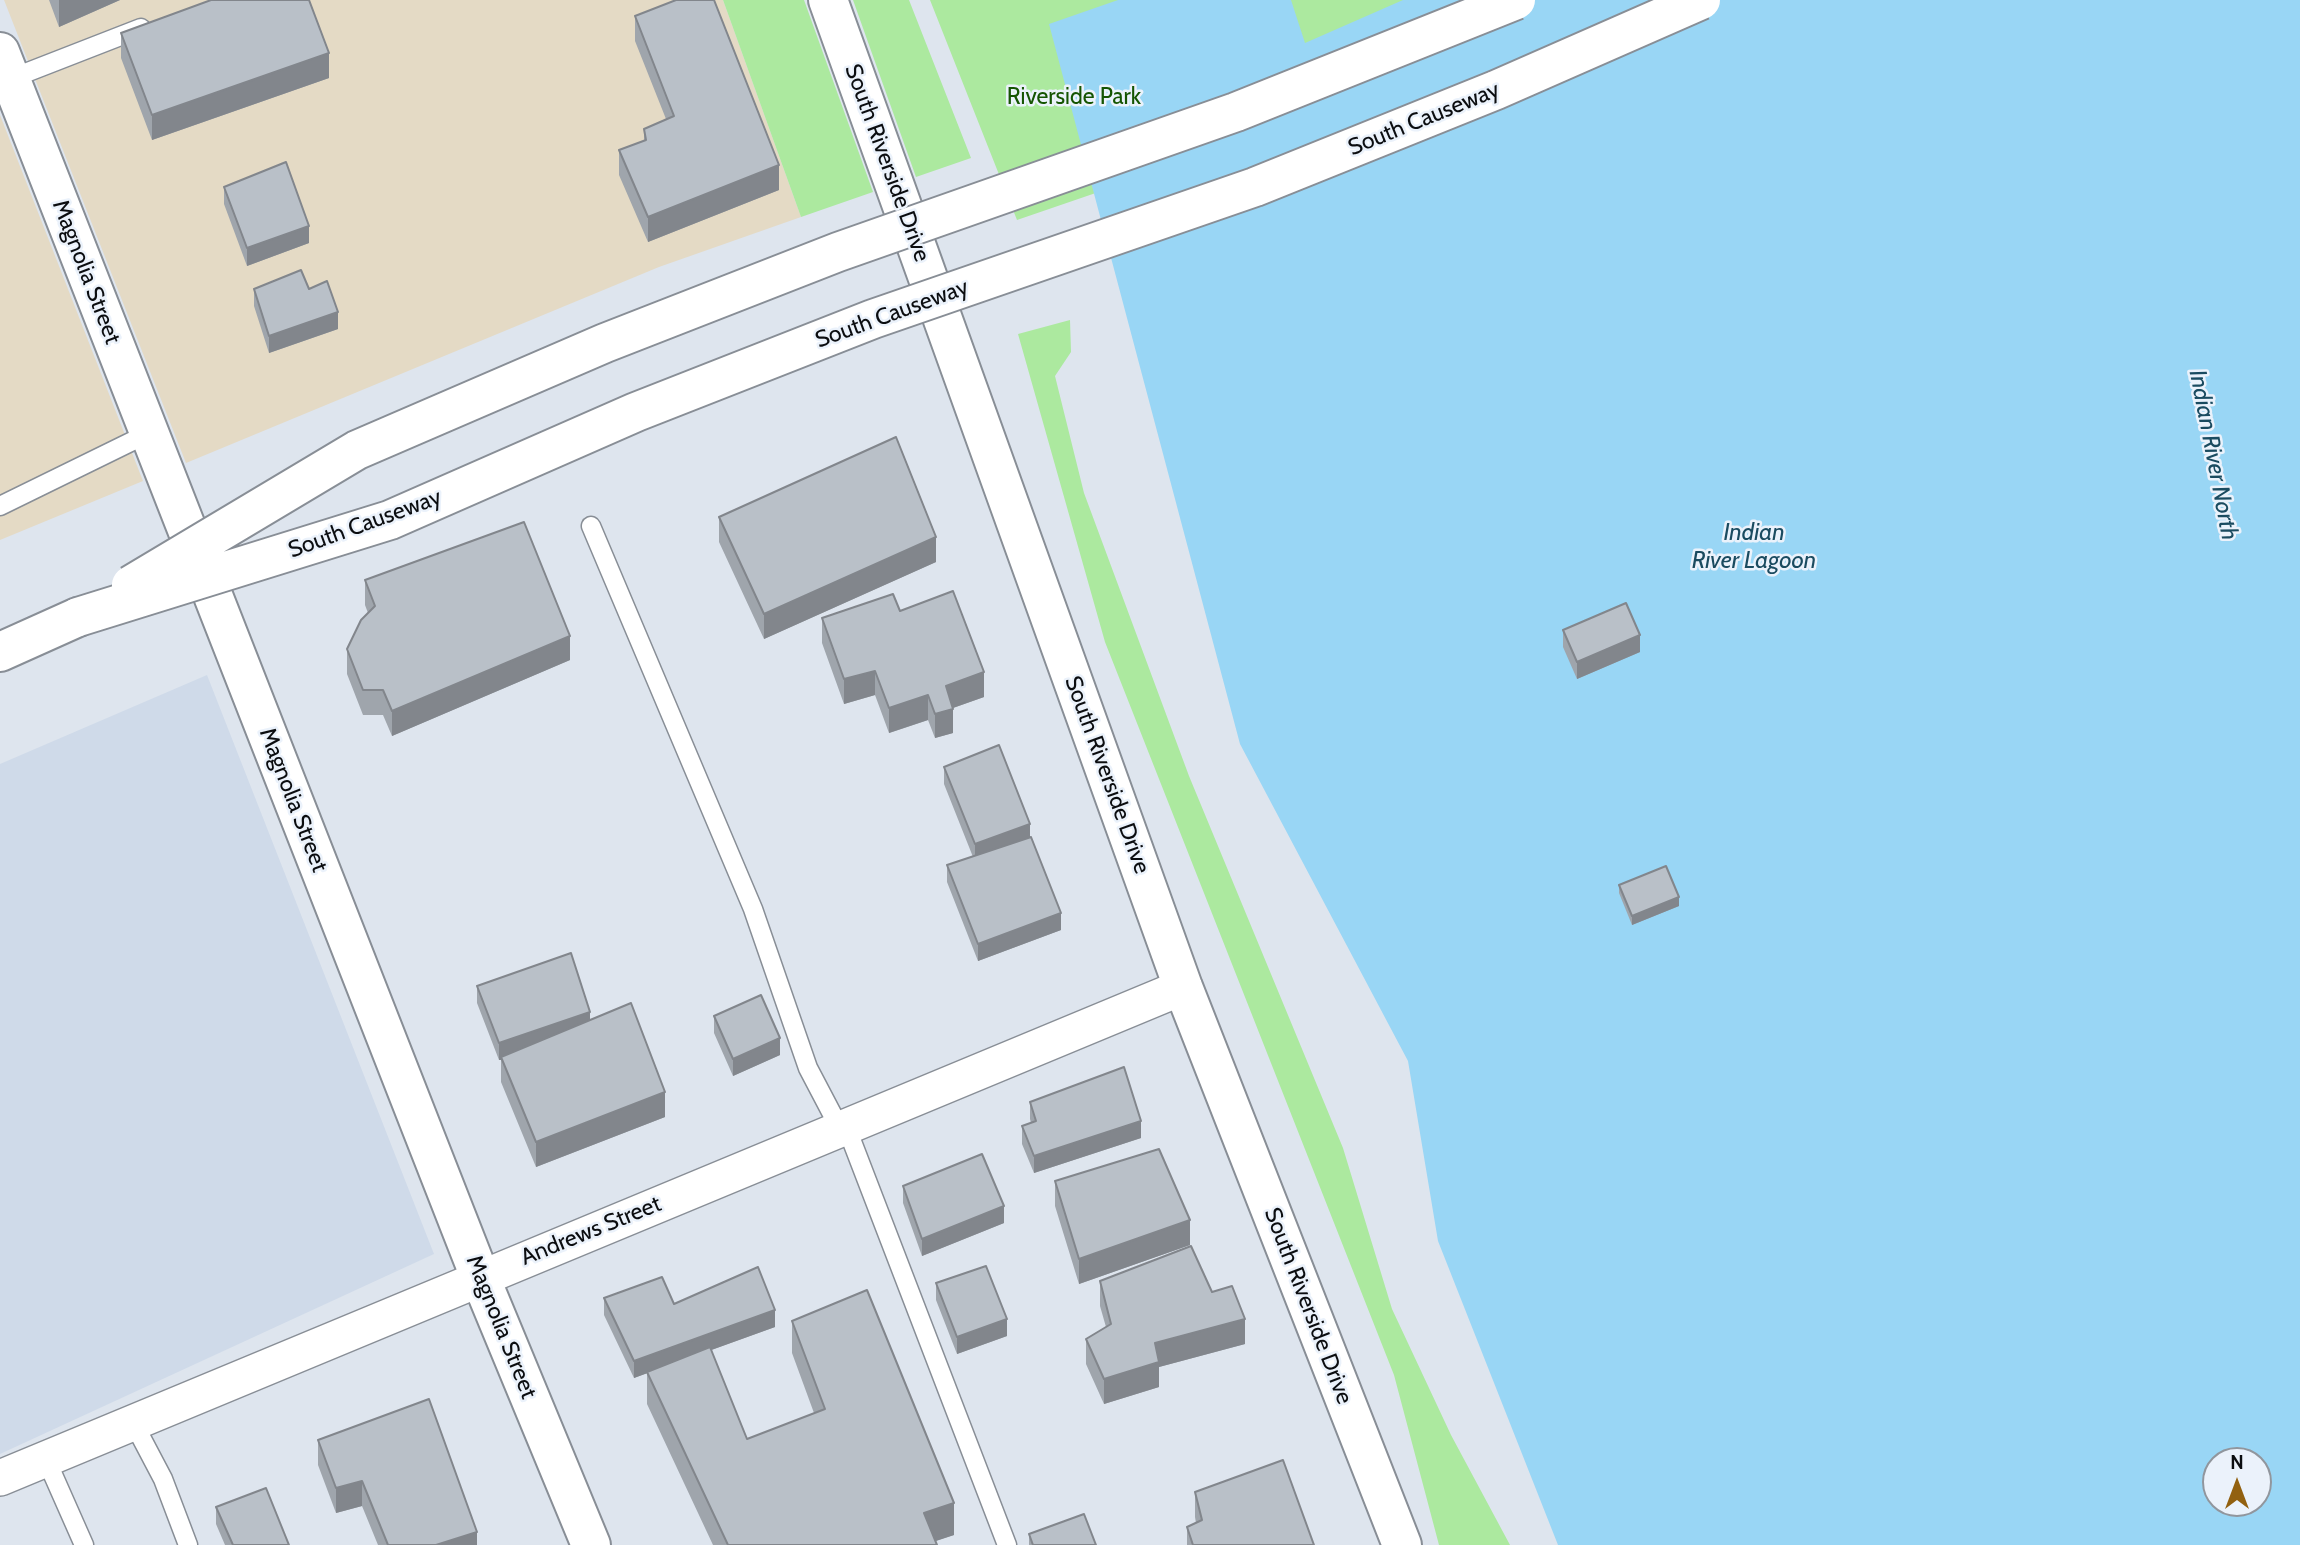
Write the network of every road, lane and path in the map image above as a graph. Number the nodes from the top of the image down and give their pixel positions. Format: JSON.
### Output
{"nodes":[{"id":1,"x":828,"y":0,"type":"edge"},
{"id":2,"x":1516,"y":0,"type":"edge"},
{"id":3,"x":1701,"y":0,"type":"edge"},
{"id":4,"x":163,"y":20,"type":"edge"},
{"id":5,"x":5,"y":65,"type":"edge"},
{"id":6,"x":149,"y":433,"type":"junction"},
{"id":7,"x":0,"y":506,"type":"edge"},
{"id":8,"x":591,"y":526,"type":"dead end"},
{"id":9,"x":79,"y":617,"type":"junction"},
{"id":10,"x":0,"y":652,"type":"edge"},
{"id":11,"x":1183,"y":987,"type":"junction"},
{"id":12,"x":843,"y":1127,"type":"junction"},
{"id":13,"x":480,"y":1277,"type":"junction"},
{"id":14,"x":133,"y":1422,"type":"junction"},
{"id":15,"x":46,"y":1459,"type":"junction"},
{"id":16,"x":0,"y":1478,"type":"edge"},
{"id":17,"x":84,"y":1545,"type":"edge"},
{"id":18,"x":188,"y":1545,"type":"edge"},
{"id":19,"x":591,"y":1545,"type":"edge"},
{"id":20,"x":1007,"y":1545,"type":"edge"},
{"id":21,"x":1402,"y":1545,"type":"edge"}],
"edges":[{"from":1,"to":11,"type":"main road","name":"South Riverside Drive"},
{"from":2,"to":9,"type":"main road","name":"South Causeway","bridge":true},
{"from":3,"to":9,"type":"main road","name":"South Causeway","bridge":true},
{"from":4,"to":5,"type":"lane"},
{"from":5,"to":6,"type":"main road","name":"Magnolia Street"},
{"from":6,"to":7,"type":"lane"},
{"from":6,"to":13,"type":"main road","name":"Magnolia Street"},
{"from":8,"to":12,"type":"lane"},
{"from":9,"to":10,"type":"main road","name":"South Causeway"},
{"from":11,"to":12,"type":"street","name":"Andrews Street"},
{"from":11,"to":21,"type":"main road","name":"South Riverside Drive"},
{"from":12,"to":13,"type":"street","name":"Andrews Street"},
{"from":12,"to":20,"type":"lane"},
{"from":13,"to":14,"type":"street","name":"Andrews Street"},
{"from":13,"to":19,"type":"main road","name":"Magnolia Street"},
{"from":14,"to":15,"type":"street","name":"Andrews Street"},
{"from":14,"to":18,"type":"lane"},
{"from":15,"to":16,"type":"street","name":"Andrews Street"},
{"from":15,"to":17,"type":"lane"}]}
